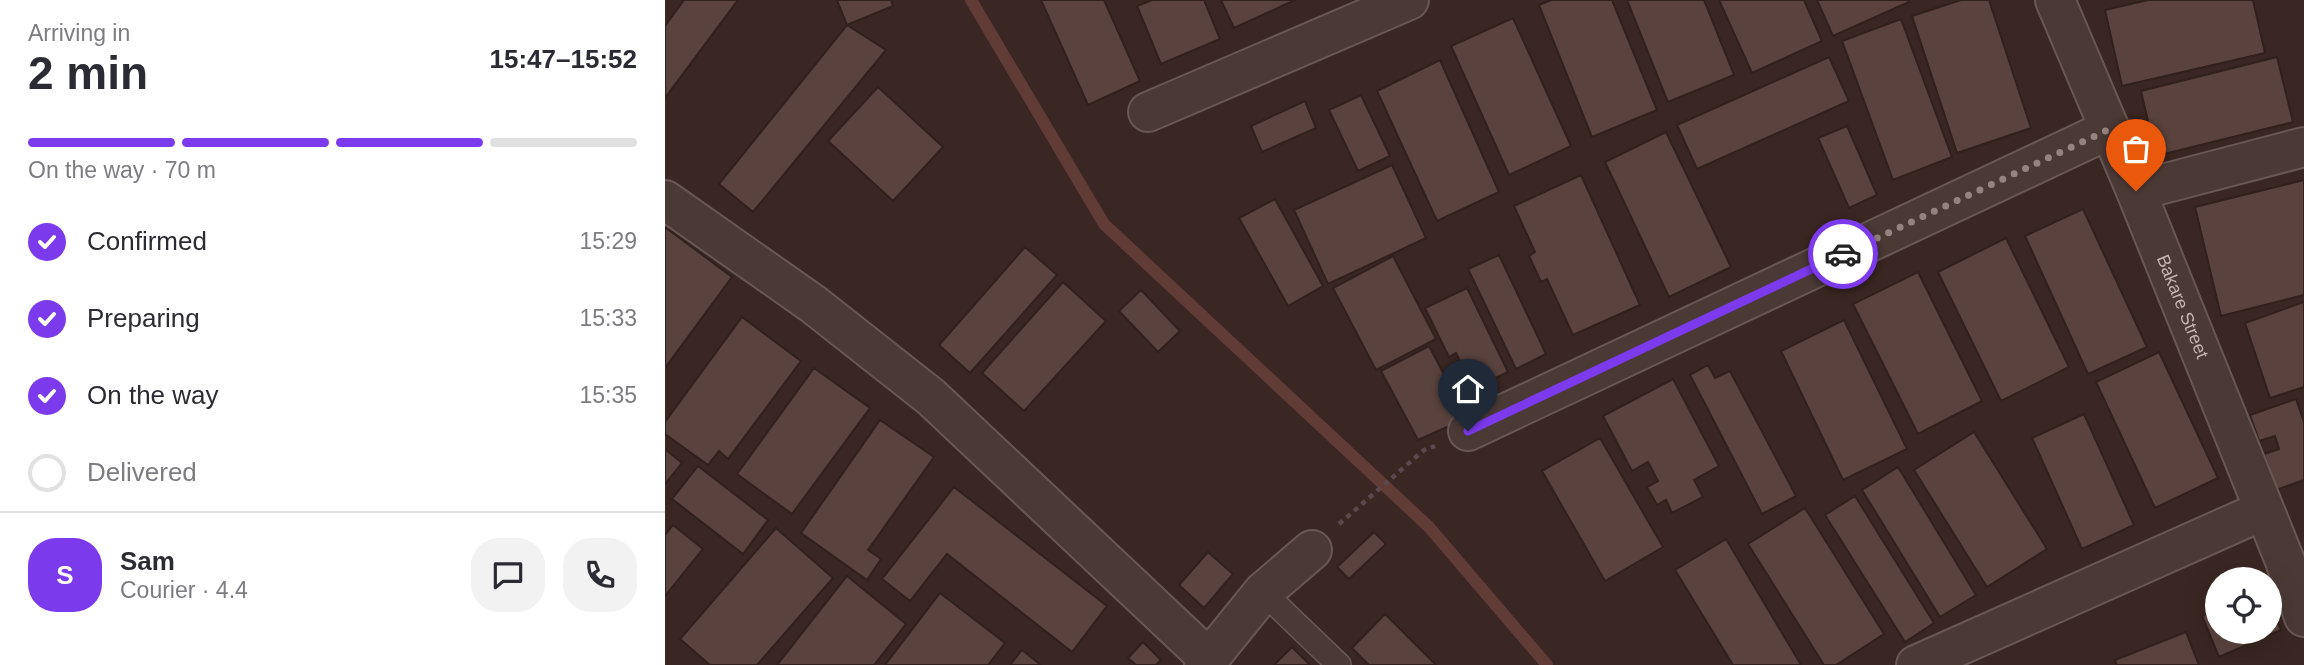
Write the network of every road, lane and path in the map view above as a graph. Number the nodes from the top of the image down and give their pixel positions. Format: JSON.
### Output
{"nodes":[{"id":1,"x":1409,"y":0,"type":"edge"},
{"id":2,"x":2055,"y":0,"type":"edge"},
{"id":3,"x":1148,"y":111,"type":"dead end"},
{"id":4,"x":2110,"y":129,"type":"junction"},
{"id":5,"x":2304,"y":147,"type":"edge"},
{"id":6,"x":2136,"y":191,"type":"junction"},
{"id":7,"x":665,"y":200,"type":"edge"},
{"id":8,"x":1468,"y":431,"type":"dead end"},
{"id":9,"x":1424,"y":450,"type":"dead end"},
{"id":10,"x":2264,"y":510,"type":"junction"},
{"id":11,"x":1352,"y":513,"type":"dead end"},
{"id":12,"x":1311,"y":550,"type":"dead end"},
{"id":13,"x":1263,"y":592,"type":"junction"},
{"id":14,"x":2304,"y":617,"type":"edge"},
{"id":15,"x":1207,"y":662,"type":"edge"},
{"id":16,"x":1339,"y":665,"type":"edge"},
{"id":17,"x":1916,"y":665,"type":"edge"}],
"edges":[{"from":1,"to":3,"type":"street"},
{"from":2,"to":4,"type":"street","name":"Bakare Street"},
{"from":4,"to":6,"type":"street","name":"Bakare Street"},
{"from":4,"to":8,"type":"street"},
{"from":5,"to":6,"type":"street"},
{"from":6,"to":10,"type":"street","name":"Bakare Street"},
{"from":7,"to":15,"type":"street"},
{"from":9,"to":11,"type":"path"},
{"from":10,"to":14,"type":"street","name":"Bakare Street"},
{"from":10,"to":17,"type":"street"},
{"from":12,"to":13,"type":"street"},
{"from":13,"to":15,"type":"street"},
{"from":13,"to":16,"type":"lane"}]}
